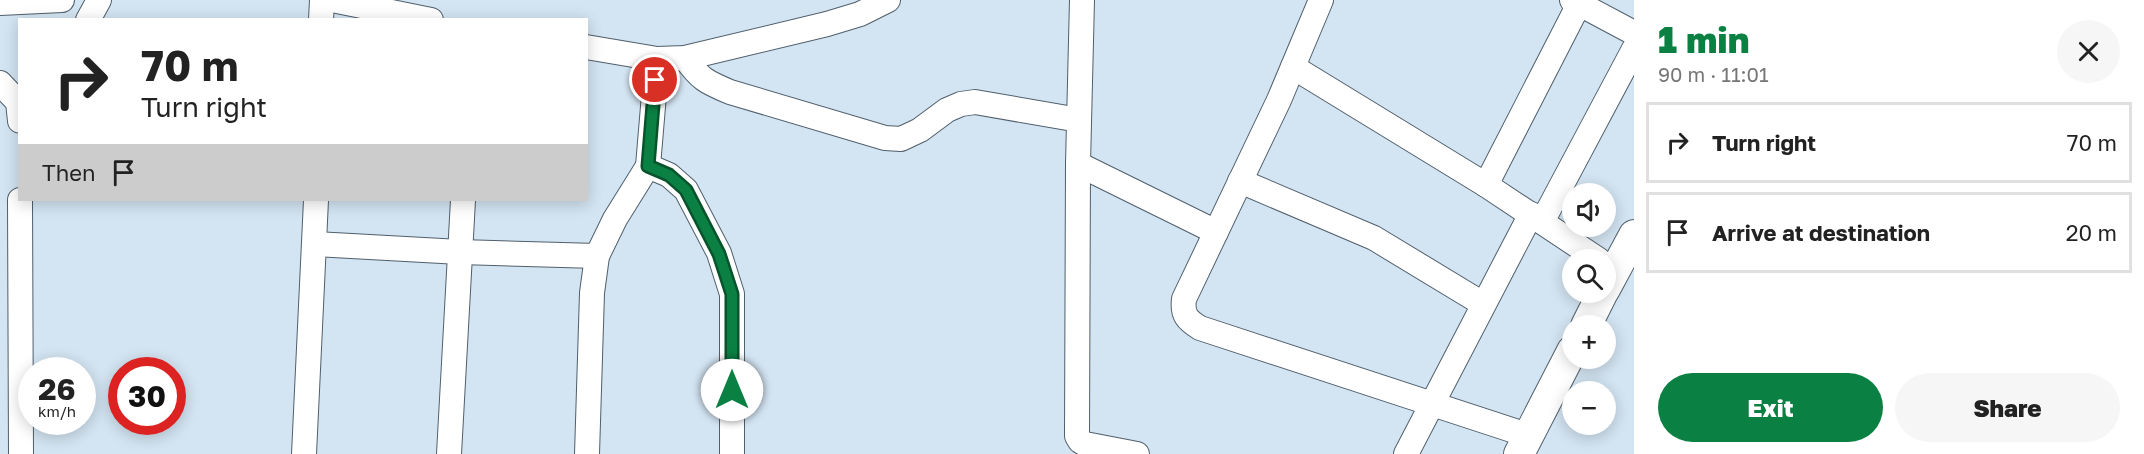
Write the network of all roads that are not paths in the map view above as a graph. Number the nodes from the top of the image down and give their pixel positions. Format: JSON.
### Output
{"nodes":[{"id":1,"x":62,"y":0,"type":"edge"},
{"id":2,"x":99,"y":0,"type":"edge"},
{"id":3,"x":322,"y":0,"type":"edge"},
{"id":4,"x":332,"y":0,"type":"edge"},
{"id":5,"x":888,"y":0,"type":"edge"},
{"id":6,"x":1082,"y":0,"type":"edge"},
{"id":7,"x":1321,"y":0,"type":"edge"},
{"id":8,"x":1578,"y":1,"type":"edge"},
{"id":9,"x":0,"y":3,"type":"edge"},
{"id":10,"x":89,"y":18,"type":"edge"},
{"id":11,"x":321,"y":18,"type":"edge"},
{"id":12,"x":421,"y":18,"type":"edge"},
{"id":13,"x":1634,"y":33,"type":"edge"},
{"id":14,"x":588,"y":47,"type":"edge"},
{"id":15,"x":1634,"y":49,"type":"edge"},
{"id":16,"x":685,"y":58,"type":"junction"},
{"id":17,"x":657,"y":59,"type":"junction"},
{"id":18,"x":1293,"y":67,"type":"junction"},
{"id":19,"x":0,"y":83,"type":"edge"},
{"id":20,"x":18,"y":107,"type":"edge"},
{"id":21,"x":1079,"y":120,"type":"junction"},
{"id":22,"x":1078,"y":164,"type":"junction"},
{"id":23,"x":648,"y":166,"type":"junction"},
{"id":24,"x":1240,"y":181,"type":"junction"},
{"id":25,"x":1486,"y":185,"type":"junction"},
{"id":26,"x":20,"y":201,"type":"edge"},
{"id":27,"x":316,"y":201,"type":"edge"},
{"id":28,"x":463,"y":201,"type":"edge"},
{"id":29,"x":1537,"y":218,"type":"junction"},
{"id":30,"x":1216,"y":232,"type":"junction"},
{"id":31,"x":1634,"y":235,"type":"edge"},
{"id":32,"x":315,"y":244,"type":"junction"},
{"id":33,"x":1574,"y":249,"type":"edge"},
{"id":34,"x":460,"y":252,"type":"junction"},
{"id":35,"x":597,"y":256,"type":"junction"},
{"id":36,"x":1616,"y":260,"type":"edge"},
{"id":37,"x":1483,"y":304,"type":"junction"},
{"id":38,"x":1563,"y":369,"type":"edge"},
{"id":39,"x":1431,"y":403,"type":"junction"},
{"id":40,"x":1523,"y":444,"type":"edge"},
{"id":41,"x":21,"y":454,"type":"edge"},
{"id":42,"x":304,"y":454,"type":"edge"},
{"id":43,"x":449,"y":454,"type":"edge"},
{"id":44,"x":587,"y":454,"type":"edge"},
{"id":45,"x":732,"y":454,"type":"edge"},
{"id":46,"x":1137,"y":454,"type":"edge"},
{"id":47,"x":1406,"y":454,"type":"edge"}],
"edges":[{"from":1,"to":9,"type":"street"},
{"from":2,"to":10,"type":"street"},
{"from":3,"to":11,"type":"street"},
{"from":4,"to":12,"type":"street"},
{"from":5,"to":16,"type":"street"},
{"from":6,"to":21,"type":"street"},
{"from":7,"to":18,"type":"street"},
{"from":8,"to":13,"type":"street"},
{"from":8,"to":25,"type":"street"},
{"from":14,"to":17,"type":"street"},
{"from":15,"to":29,"type":"street"},
{"from":16,"to":17,"type":"street"},
{"from":16,"to":21,"type":"street"},
{"from":17,"to":23,"type":"street"},
{"from":18,"to":24,"type":"street"},
{"from":18,"to":25,"type":"street"},
{"from":19,"to":20,"type":"street"},
{"from":21,"to":22,"type":"street"},
{"from":22,"to":30,"type":"street"},
{"from":22,"to":46,"type":"street"},
{"from":23,"to":35,"type":"street"},
{"from":23,"to":45,"type":"street"},
{"from":24,"to":30,"type":"street"},
{"from":24,"to":37,"type":"street"},
{"from":25,"to":29,"type":"street"},
{"from":26,"to":41,"type":"street"},
{"from":27,"to":32,"type":"street"},
{"from":28,"to":34,"type":"street"},
{"from":29,"to":33,"type":"street"},
{"from":29,"to":37,"type":"street"},
{"from":30,"to":39,"type":"street"},
{"from":31,"to":36,"type":"street"},
{"from":32,"to":34,"type":"street"},
{"from":32,"to":42,"type":"street"},
{"from":34,"to":35,"type":"street"},
{"from":34,"to":43,"type":"street"},
{"from":35,"to":44,"type":"street"},
{"from":37,"to":39,"type":"street"},
{"from":38,"to":40,"type":"street"},
{"from":39,"to":40,"type":"street"},
{"from":39,"to":47,"type":"street"}]}
